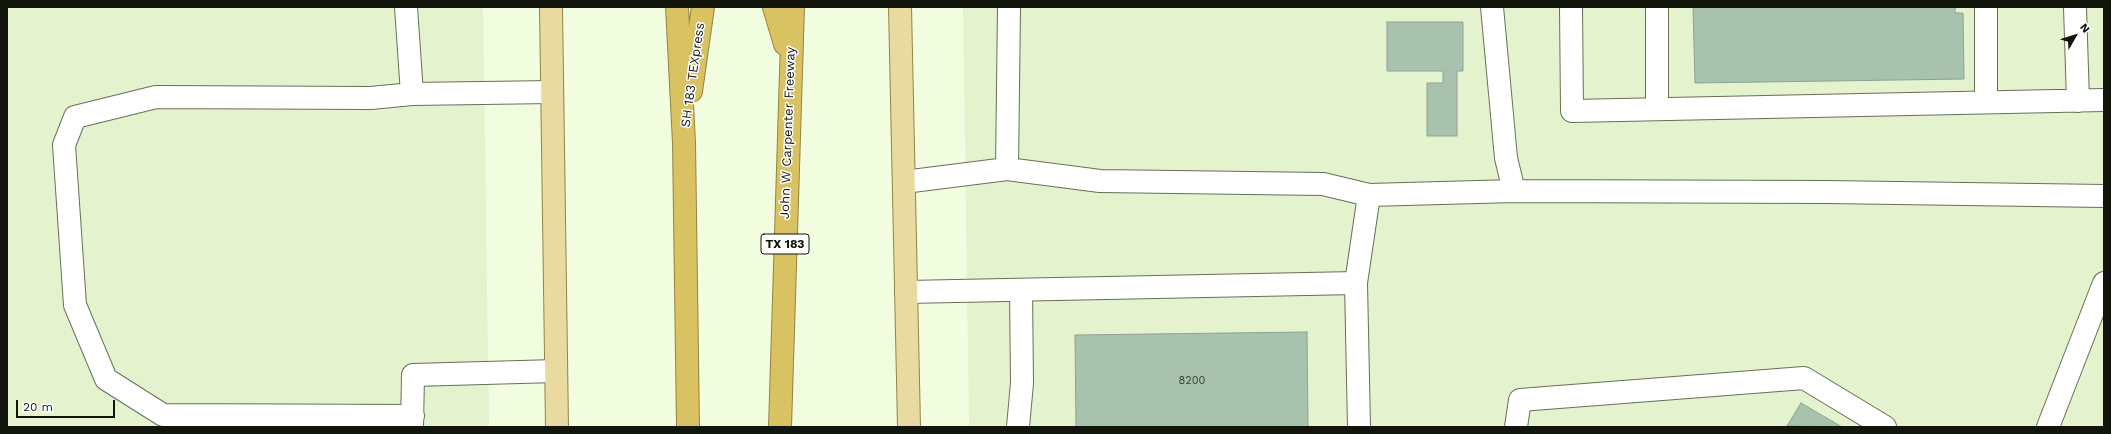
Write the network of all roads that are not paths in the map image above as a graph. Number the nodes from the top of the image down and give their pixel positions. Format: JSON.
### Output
{"nodes":[{"id":1,"x":406,"y":7,"type":"edge"},
{"id":2,"x":551,"y":7,"type":"edge"},
{"id":3,"x":677,"y":7,"type":"edge"},
{"id":4,"x":703,"y":7,"type":"edge"},
{"id":5,"x":774,"y":7,"type":"edge"},
{"id":6,"x":793,"y":7,"type":"edge"},
{"id":7,"x":900,"y":7,"type":"edge"},
{"id":8,"x":1009,"y":7,"type":"edge"},
{"id":9,"x":1492,"y":7,"type":"edge"},
{"id":10,"x":1571,"y":7,"type":"edge"},
{"id":11,"x":1657,"y":7,"type":"edge"},
{"id":12,"x":1986,"y":7,"type":"edge"},
{"id":13,"x":2075,"y":7,"type":"edge"},
{"id":14,"x":790,"y":60,"type":"junction"},
{"id":15,"x":552,"y":92,"type":"junction"},
{"id":16,"x":412,"y":94,"type":"junction"},
{"id":17,"x":2078,"y":100,"type":"junction"},
{"id":18,"x":2104,"y":100,"type":"edge"},
{"id":19,"x":1986,"y":102,"type":"junction"},
{"id":20,"x":1657,"y":109,"type":"junction"},
{"id":21,"x":684,"y":143,"type":"junction"},
{"id":22,"x":1007,"y":169,"type":"junction"},
{"id":23,"x":904,"y":182,"type":"junction"},
{"id":24,"x":1514,"y":191,"type":"junction"},
{"id":25,"x":1369,"y":195,"type":"junction"},
{"id":26,"x":2104,"y":196,"type":"edge"},
{"id":27,"x":1356,"y":283,"type":"junction"},
{"id":28,"x":2104,"y":283,"type":"edge"},
{"id":29,"x":1021,"y":290,"type":"junction"},
{"id":30,"x":906,"y":292,"type":"junction"},
{"id":31,"x":556,"y":370,"type":"junction"},
{"id":32,"x":412,"y":421,"type":"edge"},
{"id":33,"x":557,"y":427,"type":"edge"},
{"id":34,"x":688,"y":427,"type":"edge"},
{"id":35,"x":780,"y":427,"type":"edge"},
{"id":36,"x":909,"y":427,"type":"edge"},
{"id":37,"x":1018,"y":427,"type":"edge"},
{"id":38,"x":1359,"y":427,"type":"edge"},
{"id":39,"x":1516,"y":427,"type":"edge"},
{"id":40,"x":1885,"y":427,"type":"edge"},
{"id":41,"x":2048,"y":427,"type":"edge"}],
"edges":[{"from":1,"to":16,"type":"lane"},
{"from":2,"to":15,"type":"main road"},
{"from":3,"to":21,"type":"highway"},
{"from":4,"to":21,"type":"highway","name":"SH 183 TEXpress"},
{"from":5,"to":14,"type":"highway"},
{"from":6,"to":14,"type":"highway","name":"John W Carpenter Freeway","number":"TX 183"},
{"from":7,"to":23,"type":"main road"},
{"from":8,"to":22,"type":"lane"},
{"from":9,"to":24,"type":"lane"},
{"from":10,"to":20,"type":"lane"},
{"from":11,"to":20,"type":"lane"},
{"from":12,"to":19,"type":"lane"},
{"from":13,"to":17,"type":"lane"},
{"from":14,"to":35,"type":"highway","name":"John W Carpenter Freeway","number":"TX 183"},
{"from":15,"to":16,"type":"lane"},
{"from":15,"to":31,"type":"main road"},
{"from":16,"to":32,"type":"lane"},
{"from":17,"to":18,"type":"lane"},
{"from":17,"to":19,"type":"lane"},
{"from":19,"to":20,"type":"lane"},
{"from":21,"to":34,"type":"highway"},
{"from":22,"to":23,"type":"lane"},
{"from":22,"to":25,"type":"lane"},
{"from":23,"to":30,"type":"main road"},
{"from":24,"to":25,"type":"lane"},
{"from":24,"to":26,"type":"lane"},
{"from":25,"to":27,"type":"lane"},
{"from":27,"to":29,"type":"lane"},
{"from":27,"to":38,"type":"lane"},
{"from":28,"to":41,"type":"lane"},
{"from":29,"to":30,"type":"lane"},
{"from":29,"to":37,"type":"lane"},
{"from":30,"to":36,"type":"main road"},
{"from":31,"to":32,"type":"lane"},
{"from":31,"to":33,"type":"main road"},
{"from":39,"to":40,"type":"lane"}]}
